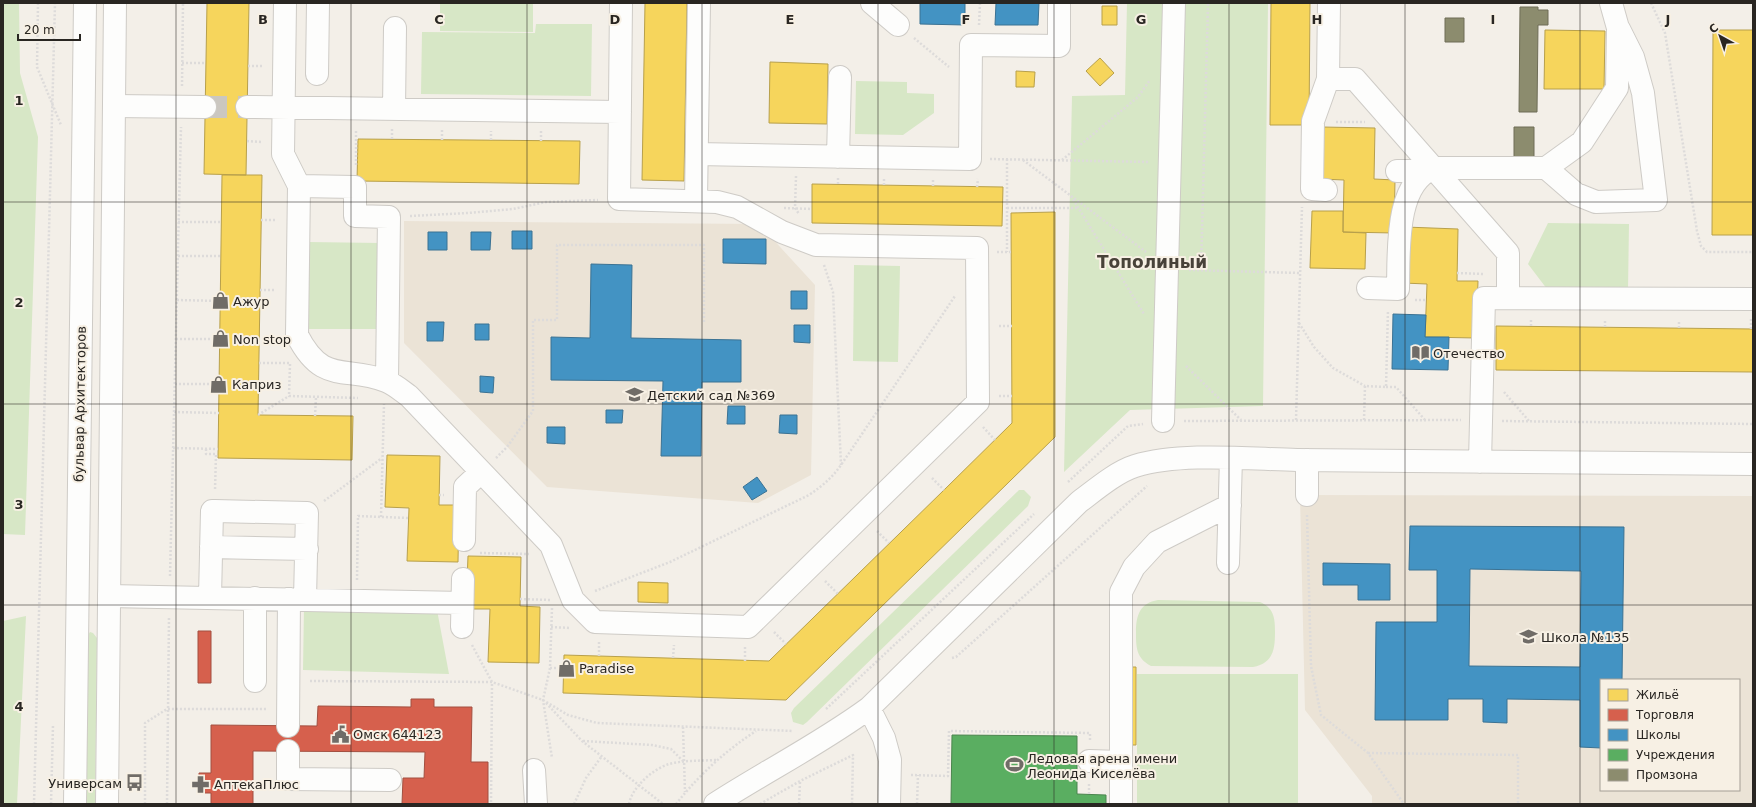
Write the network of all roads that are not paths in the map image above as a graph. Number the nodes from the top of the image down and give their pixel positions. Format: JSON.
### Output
{"nodes":[{"id":1,"x":85,"y":3,"type":"edge"},
{"id":2,"x":115,"y":3,"type":"edge"},
{"id":3,"x":285,"y":3,"type":"edge"},
{"id":4,"x":318,"y":3,"type":"edge"},
{"id":5,"x":622,"y":3,"type":"edge"},
{"id":6,"x":699,"y":3,"type":"edge"},
{"id":7,"x":872,"y":3,"type":"edge"},
{"id":8,"x":1059,"y":3,"type":"edge"},
{"id":9,"x":1174,"y":3,"type":"edge"},
{"id":10,"x":1330,"y":3,"type":"edge"},
{"id":11,"x":1611,"y":3,"type":"edge"},
{"id":12,"x":898,"y":25,"type":"road end"},
{"id":13,"x":395,"y":28,"type":"dead end"},
{"id":14,"x":1618,"y":28,"type":"junction"},
{"id":15,"x":317,"y":74,"type":"dead end"},
{"id":16,"x":840,"y":77,"type":"dead end"},
{"id":17,"x":1328,"y":79,"type":"junction"},
{"id":18,"x":114,"y":106,"type":"junction"},
{"id":19,"x":205,"y":107,"type":"tunnel mouth"},
{"id":20,"x":247,"y":108,"type":"tunnel mouth"},
{"id":21,"x":284,"y":108,"type":"junction"},
{"id":22,"x":394,"y":109,"type":"junction"},
{"id":23,"x":620,"y":112,"type":"junction"},
{"id":24,"x":697,"y":154,"type":"junction"},
{"id":25,"x":838,"y":157,"type":"junction"},
{"id":26,"x":1546,"y":168,"type":"junction"},
{"id":27,"x":1430,"y":170,"type":"junction"},
{"id":28,"x":1397,"y":171,"type":"dead end"},
{"id":29,"x":299,"y":186,"type":"junction"},
{"id":30,"x":1319,"y":189,"type":"road end"},
{"id":31,"x":696,"y":200,"type":"junction"},
{"id":32,"x":1379,"y":288,"type":"road end"},
{"id":33,"x":1508,"y":298,"type":"junction"},
{"id":34,"x":1753,"y":299,"type":"edge"},
{"id":35,"x":385,"y":389,"type":"junction"},
{"id":36,"x":1163,"y":421,"type":"dead end"},
{"id":37,"x":1231,"y":458,"type":"junction"},
{"id":38,"x":1307,"y":460,"type":"junction"},
{"id":39,"x":1480,"y":462,"type":"junction"},
{"id":40,"x":1753,"y":464,"type":"edge"},
{"id":41,"x":481,"y":472,"type":"junction"},
{"id":42,"x":1307,"y":495,"type":"road end"},
{"id":43,"x":1230,"y":505,"type":"junction"},
{"id":44,"x":211,"y":547,"type":"junction"},
{"id":45,"x":472,"y":547,"type":"road end"},
{"id":46,"x":306,"y":549,"type":"junction"},
{"id":47,"x":1228,"y":563,"type":"dead end"},
{"id":48,"x":463,"y":579,"type":"dead end"},
{"id":49,"x":109,"y":596,"type":"junction"},
{"id":50,"x":210,"y":597,"type":"junction"},
{"id":51,"x":256,"y":598,"type":"junction"},
{"id":52,"x":297,"y":599,"type":"junction"},
{"id":53,"x":462,"y":603,"type":"junction"},
{"id":54,"x":462,"y":627,"type":"road end"},
{"id":55,"x":255,"y":681,"type":"dead end"},
{"id":56,"x":869,"y":708,"type":"junction"},
{"id":57,"x":289,"y":717,"type":"road end"},
{"id":58,"x":288,"y":752,"type":"dead end"},
{"id":59,"x":1089,"y":761,"type":"road end"},
{"id":60,"x":1121,"y":762,"type":"junction"},
{"id":61,"x":534,"y":770,"type":"dead end"},
{"id":62,"x":390,"y":780,"type":"dead end"},
{"id":63,"x":75,"y":804,"type":"edge"},
{"id":64,"x":107,"y":804,"type":"edge"},
{"id":65,"x":536,"y":804,"type":"edge"},
{"id":66,"x":715,"y":804,"type":"edge"},
{"id":67,"x":889,"y":804,"type":"edge"},
{"id":68,"x":1121,"y":804,"type":"edge"}],
"edges":[{"from":1,"to":63,"type":"main road","name":"бульвар Архитекторов"},
{"from":2,"to":18,"type":"main road"},
{"from":3,"to":21,"type":"main road"},
{"from":4,"to":15,"type":"main road"},
{"from":5,"to":23,"type":"main road"},
{"from":6,"to":24,"type":"main road"},
{"from":7,"to":12,"type":"main road"},
{"from":8,"to":25,"type":"main road"},
{"from":9,"to":36,"type":"main road"},
{"from":10,"to":17,"type":"main road"},
{"from":11,"to":14,"type":"main road"},
{"from":13,"to":22,"type":"main road"},
{"from":14,"to":26,"type":"main road"},
{"from":14,"to":26,"type":"main road"},
{"from":16,"to":25,"type":"main road"},
{"from":17,"to":27,"type":"main road"},
{"from":17,"to":30,"type":"main road"},
{"from":18,"to":19,"type":"main road"},
{"from":18,"to":49,"type":"main road"},
{"from":20,"to":21,"type":"main road"},
{"from":21,"to":22,"type":"main road"},
{"from":21,"to":29,"type":"main road"},
{"from":22,"to":23,"type":"main road"},
{"from":23,"to":31,"type":"main road"},
{"from":24,"to":25,"type":"main road"},
{"from":24,"to":31,"type":"main road"},
{"from":26,"to":27,"type":"main road"},
{"from":27,"to":28,"type":"main road"},
{"from":27,"to":32,"type":"main road"},
{"from":27,"to":33,"type":"main road"},
{"from":29,"to":35,"type":"main road"},
{"from":29,"to":35,"type":"main road"},
{"from":31,"to":41,"type":"main road"},
{"from":33,"to":34,"type":"main road"},
{"from":33,"to":39,"type":"main road"},
{"from":35,"to":41,"type":"main road"},
{"from":37,"to":38,"type":"main road"},
{"from":37,"to":43,"type":"main road"},
{"from":37,"to":56,"type":"main road"},
{"from":38,"to":39,"type":"main road"},
{"from":38,"to":42,"type":"main road"},
{"from":39,"to":40,"type":"main road"},
{"from":41,"to":45,"type":"main road"},
{"from":43,"to":47,"type":"main road"},
{"from":43,"to":60,"type":"main road"},
{"from":44,"to":46,"type":"main road"},
{"from":44,"to":46,"type":"main road"},
{"from":44,"to":50,"type":"main road"},
{"from":46,"to":52,"type":"main road"},
{"from":48,"to":53,"type":"main road"},
{"from":49,"to":50,"type":"main road"},
{"from":49,"to":64,"type":"main road"},
{"from":50,"to":51,"type":"main road"},
{"from":51,"to":52,"type":"main road"},
{"from":51,"to":55,"type":"main road"},
{"from":52,"to":53,"type":"main road"},
{"from":52,"to":57,"type":"main road"},
{"from":53,"to":54,"type":"main road"},
{"from":56,"to":66,"type":"main road"},
{"from":56,"to":67,"type":"main road"},
{"from":58,"to":62,"type":"main road"},
{"from":59,"to":60,"type":"main road"},
{"from":60,"to":68,"type":"main road"},
{"from":61,"to":65,"type":"main road"}]}
